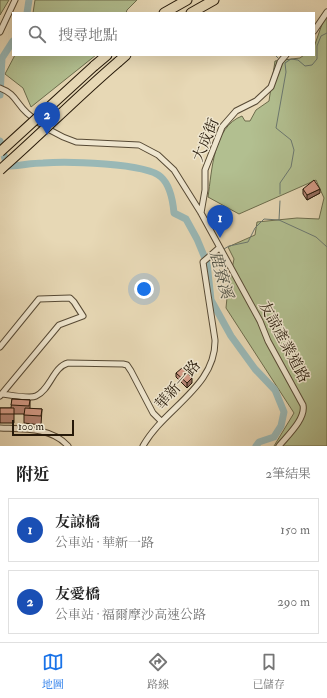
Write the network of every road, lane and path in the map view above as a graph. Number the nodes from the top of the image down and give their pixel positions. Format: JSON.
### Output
{"nodes":[{"id":1,"x":15,"y":0,"type":"edge"},
{"id":2,"x":188,"y":0,"type":"edge"},
{"id":3,"x":214,"y":0,"type":"edge"},
{"id":4,"x":166,"y":12,"type":"edge"},
{"id":5,"x":193,"y":12,"type":"edge"},
{"id":6,"x":327,"y":12,"type":"edge"},
{"id":7,"x":315,"y":30,"type":"edge"},
{"id":8,"x":0,"y":32,"type":"edge"},
{"id":9,"x":106,"y":56,"type":"edge"},
{"id":10,"x":125,"y":56,"type":"edge"},
{"id":11,"x":285,"y":56,"type":"edge"},
{"id":12,"x":0,"y":88,"type":"edge"},
{"id":13,"x":0,"y":152,"type":"edge"},
{"id":14,"x":0,"y":170,"type":"edge"},
{"id":15,"x":201,"y":213,"type":"junction"},
{"id":16,"x":219,"y":248,"type":"junction"},
{"id":17,"x":0,"y":348,"type":"edge"},
{"id":18,"x":1,"y":395,"type":"edge"},
{"id":19,"x":162,"y":421,"type":"junction"},
{"id":20,"x":0,"y":428,"type":"edge"},
{"id":21,"x":68,"y":446,"type":"edge"},
{"id":22,"x":143,"y":446,"type":"edge"},
{"id":23,"x":280,"y":446,"type":"edge"}],
"edges":[{"from":1,"to":8,"type":"street"},
{"from":2,"to":4,"type":"highway"},
{"from":3,"to":5,"type":"highway"},
{"from":6,"to":7,"type":"street"},
{"from":9,"to":13,"type":"highway","bridge":true},
{"from":10,"to":14,"type":"highway","bridge":true},
{"from":11,"to":15,"type":"street","name":"大成街"},
{"from":12,"to":15,"type":"street"},
{"from":15,"to":16,"type":"street"},
{"from":16,"to":19,"type":"street","name":"華新一路"},
{"from":16,"to":23,"type":"street","name":"友諒產業道路"},
{"from":17,"to":18,"type":"street"},
{"from":18,"to":19,"type":"street"},
{"from":19,"to":22,"type":"street","name":"華新一路"},
{"from":20,"to":21,"type":"street"}]}
